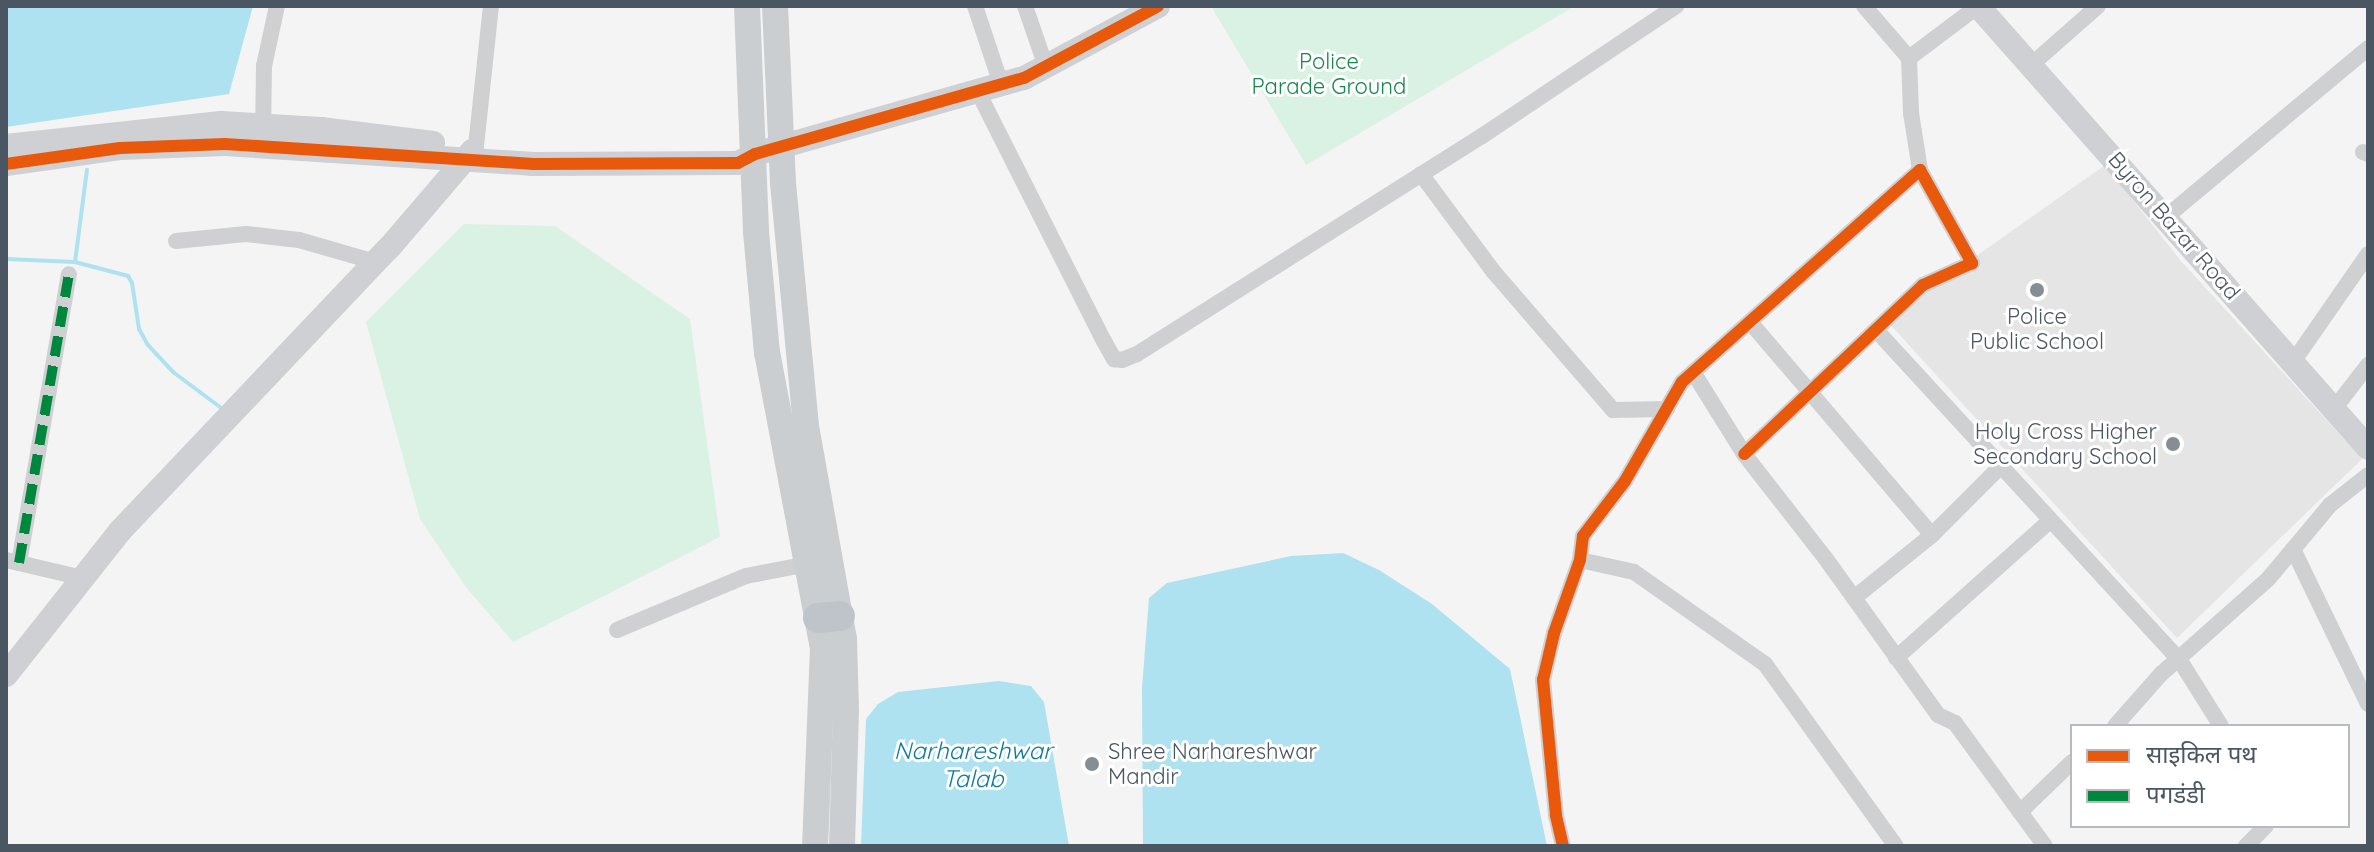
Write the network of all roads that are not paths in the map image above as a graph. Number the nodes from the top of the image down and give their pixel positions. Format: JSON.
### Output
{"nodes":[{"id":1,"x":277,"y":6,"type":"edge"},
{"id":2,"x":491,"y":6,"type":"edge"},
{"id":3,"x":747,"y":6,"type":"edge"},
{"id":4,"x":775,"y":6,"type":"edge"},
{"id":5,"x":975,"y":6,"type":"edge"},
{"id":6,"x":1025,"y":6,"type":"edge"},
{"id":7,"x":1158,"y":6,"type":"edge"},
{"id":8,"x":1676,"y":6,"type":"edge"},
{"id":9,"x":1864,"y":6,"type":"edge"},
{"id":10,"x":1978,"y":6,"type":"edge"},
{"id":11,"x":2098,"y":6,"type":"edge"},
{"id":12,"x":2368,"y":48,"type":"edge"},
{"id":13,"x":1909,"y":58,"type":"junction"},
{"id":14,"x":2031,"y":65,"type":"junction"},
{"id":15,"x":1046,"y":67,"type":"junction"},
{"id":16,"x":1001,"y":84,"type":"junction"},
{"id":17,"x":977,"y":90,"type":"junction"},
{"id":18,"x":263,"y":136,"type":"junction"},
{"id":19,"x":6,"y":146,"type":"edge"},
{"id":20,"x":782,"y":149,"type":"junction"},
{"id":21,"x":470,"y":153,"type":"junction"},
{"id":22,"x":755,"y":154,"type":"junction"},
{"id":23,"x":6,"y":164,"type":"edge"},
{"id":24,"x":1920,"y":170,"type":"junction"},
{"id":25,"x":1421,"y":174,"type":"junction"},
{"id":26,"x":2166,"y":217,"type":"junction"},
{"id":27,"x":176,"y":241,"type":"dead end"},
{"id":28,"x":2368,"y":254,"type":"edge"},
{"id":29,"x":375,"y":262,"type":"junction"},
{"id":30,"x":69,"y":274,"type":"dead end"},
{"id":31,"x":1750,"y":322,"type":"junction"},
{"id":32,"x":1876,"y":330,"type":"junction"},
{"id":33,"x":2293,"y":362,"type":"junction"},
{"id":34,"x":2368,"y":365,"type":"edge"},
{"id":35,"x":1693,"y":372,"type":"junction"},
{"id":36,"x":1810,"y":393,"type":"junction"},
{"id":37,"x":1667,"y":409,"type":"junction"},
{"id":38,"x":2334,"y":409,"type":"junction"},
{"id":39,"x":2368,"y":448,"type":"edge"},
{"id":40,"x":1744,"y":454,"type":"junction"},
{"id":41,"x":2000,"y":467,"type":"junction"},
{"id":42,"x":2368,"y":475,"type":"edge"},
{"id":43,"x":2050,"y":521,"type":"junction"},
{"id":44,"x":1932,"y":535,"type":"junction"},
{"id":45,"x":2293,"y":549,"type":"junction"},
{"id":46,"x":1580,"y":560,"type":"junction"},
{"id":47,"x":13,"y":562,"type":"edge"},
{"id":48,"x":808,"y":564,"type":"junction"},
{"id":49,"x":83,"y":578,"type":"junction"},
{"id":50,"x":1854,"y":598,"type":"junction"},
{"id":51,"x":829,"y":617,"type":"junction"},
{"id":52,"x":617,"y":630,"type":"dead end"},
{"id":53,"x":1896,"y":658,"type":"junction"},
{"id":54,"x":2179,"y":659,"type":"junction"},
{"id":55,"x":6,"y":675,"type":"edge"},
{"id":56,"x":2368,"y":704,"type":"edge"},
{"id":57,"x":2117,"y":724,"type":"edge"},
{"id":58,"x":2220,"y":724,"type":"edge"},
{"id":59,"x":2070,"y":764,"type":"edge"},
{"id":60,"x":2020,"y":812,"type":"junction"},
{"id":61,"x":2264,"y":828,"type":"edge"},
{"id":62,"x":815,"y":846,"type":"edge"},
{"id":63,"x":842,"y":846,"type":"edge"},
{"id":64,"x":1563,"y":846,"type":"edge"},
{"id":65,"x":1896,"y":846,"type":"edge"},
{"id":66,"x":2045,"y":846,"type":"edge"},
{"id":67,"x":2246,"y":846,"type":"edge"}],
"edges":[{"from":1,"to":18,"type":"street"},
{"from":2,"to":21,"type":"street"},
{"from":3,"to":22,"type":"main road"},
{"from":4,"to":20,"type":"main road"},
{"from":5,"to":16,"type":"street"},
{"from":6,"to":15,"type":"street"},
{"from":7,"to":15,"type":"street"},
{"from":8,"to":25,"type":"street"},
{"from":9,"to":13,"type":"street"},
{"from":10,"to":13,"type":"street"},
{"from":10,"to":14,"type":"street","name":"Byron Bazar Road"},
{"from":11,"to":14,"type":"street"},
{"from":12,"to":26,"type":"street"},
{"from":13,"to":24,"type":"street"},
{"from":14,"to":26,"type":"street","name":"Byron Bazar Road"},
{"from":15,"to":16,"type":"street"},
{"from":16,"to":17,"type":"street"},
{"from":17,"to":20,"type":"street"},
{"from":17,"to":25,"type":"street"},
{"from":18,"to":19,"type":"street"},
{"from":18,"to":21,"type":"street"},
{"from":18,"to":23,"type":"street"},
{"from":20,"to":22,"type":"street"},
{"from":20,"to":51,"type":"main road"},
{"from":21,"to":22,"type":"street"},
{"from":21,"to":29,"type":"street"},
{"from":22,"to":48,"type":"main road"},
{"from":24,"to":31,"type":"street"},
{"from":24,"to":32,"type":"street"},
{"from":25,"to":37,"type":"street"},
{"from":26,"to":33,"type":"street","name":"Byron Bazar Road"},
{"from":27,"to":29,"type":"street"},
{"from":28,"to":33,"type":"street"},
{"from":29,"to":49,"type":"street"},
{"from":30,"to":47,"type":"street"},
{"from":31,"to":35,"type":"street"},
{"from":31,"to":36,"type":"street"},
{"from":32,"to":36,"type":"street"},
{"from":32,"to":41,"type":"street"},
{"from":33,"to":38,"type":"street","name":"Byron Bazar Road"},
{"from":34,"to":38,"type":"street"},
{"from":35,"to":37,"type":"street"},
{"from":35,"to":40,"type":"street"},
{"from":36,"to":40,"type":"street"},
{"from":36,"to":44,"type":"street"},
{"from":37,"to":46,"type":"street"},
{"from":38,"to":39,"type":"street","name":"Byron Bazar Road"},
{"from":40,"to":50,"type":"street"},
{"from":41,"to":43,"type":"street"},
{"from":41,"to":44,"type":"street"},
{"from":42,"to":45,"type":"street"},
{"from":43,"to":53,"type":"street"},
{"from":43,"to":54,"type":"street"},
{"from":44,"to":50,"type":"street"},
{"from":45,"to":54,"type":"street"},
{"from":45,"to":56,"type":"street"},
{"from":46,"to":64,"type":"street"},
{"from":46,"to":65,"type":"street"},
{"from":47,"to":49,"type":"street"},
{"from":48,"to":51,"type":"main road"},
{"from":48,"to":52,"type":"street"},
{"from":49,"to":55,"type":"street"},
{"from":50,"to":53,"type":"street"},
{"from":51,"to":62,"type":"main road"},
{"from":51,"to":63,"type":"main road"},
{"from":53,"to":60,"type":"street"},
{"from":54,"to":57,"type":"street"},
{"from":54,"to":58,"type":"street"},
{"from":59,"to":60,"type":"street"},
{"from":60,"to":66,"type":"street"},
{"from":61,"to":67,"type":"street"}]}
